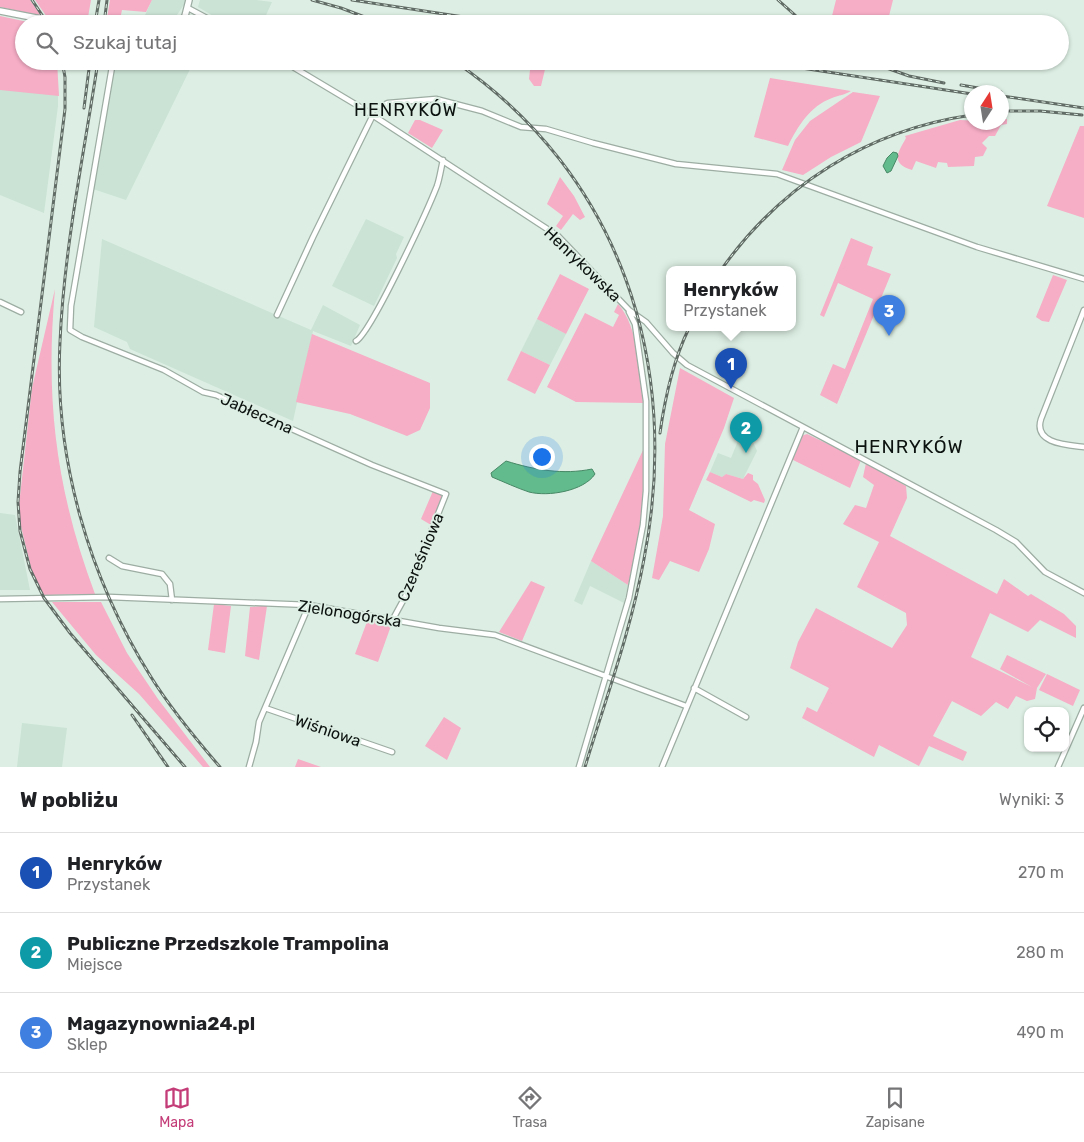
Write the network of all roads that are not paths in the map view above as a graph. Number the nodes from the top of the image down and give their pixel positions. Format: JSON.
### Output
{"nodes":[{"id":1,"x":189,"y":0,"type":"edge"},
{"id":2,"x":188,"y":8,"type":"junction"},
{"id":3,"x":0,"y":11,"type":"edge"},
{"id":4,"x":21,"y":15,"type":"edge"},
{"id":5,"x":184,"y":15,"type":"edge"},
{"id":6,"x":201,"y":15,"type":"edge"},
{"id":7,"x":111,"y":70,"type":"edge"},
{"id":8,"x":298,"y":70,"type":"edge"},
{"id":9,"x":372,"y":114,"type":"junction"},
{"id":10,"x":442,"y":160,"type":"junction"},
{"id":11,"x":1084,"y":279,"type":"edge"},
{"id":12,"x":0,"y":302,"type":"edge"},
{"id":13,"x":629,"y":310,"type":"junction"},
{"id":14,"x":1084,"y":310,"type":"edge"},
{"id":15,"x":21,"y":312,"type":"dead end"},
{"id":16,"x":278,"y":316,"type":"dead end"},
{"id":17,"x":356,"y":341,"type":"dead end"},
{"id":18,"x":803,"y":427,"type":"junction"},
{"id":19,"x":1084,"y":447,"type":"edge"},
{"id":20,"x":446,"y":494,"type":"joint"},
{"id":21,"x":108,"y":558,"type":"dead end"},
{"id":22,"x":1084,"y":593,"type":"edge"},
{"id":23,"x":0,"y":599,"type":"edge"},
{"id":24,"x":172,"y":600,"type":"junction"},
{"id":25,"x":309,"y":605,"type":"junction"},
{"id":26,"x":393,"y":619,"type":"junction"},
{"id":27,"x":606,"y":677,"type":"junction"},
{"id":28,"x":694,"y":688,"type":"junction"},
{"id":29,"x":686,"y":706,"type":"junction"},
{"id":30,"x":265,"y":708,"type":"junction"},
{"id":31,"x":1084,"y":708,"type":"edge"},
{"id":32,"x":746,"y":717,"type":"dead end"},
{"id":33,"x":392,"y":752,"type":"dead end"},
{"id":34,"x":251,"y":766,"type":"edge"},
{"id":35,"x":579,"y":767,"type":"edge"},
{"id":36,"x":662,"y":767,"type":"edge"},
{"id":37,"x":1058,"y":767,"type":"edge"}],
"edges":[{"from":1,"to":2,"type":"street"},
{"from":2,"to":5,"type":"street"},
{"from":2,"to":6,"type":"street"},
{"from":3,"to":4,"type":"street"},
{"from":7,"to":20,"type":"street","name":"Jabłeczna"},
{"from":8,"to":9,"type":"street","name":"Henrykowska"},
{"from":9,"to":10,"type":"street","name":"Henrykowska"},
{"from":9,"to":11,"type":"street"},
{"from":9,"to":16,"type":"street"},
{"from":10,"to":13,"type":"street","name":"Henrykowska"},
{"from":10,"to":17,"type":"street"},
{"from":12,"to":15,"type":"street"},
{"from":13,"to":18,"type":"street","name":"Henrykowska"},
{"from":13,"to":27,"type":"street"},
{"from":14,"to":19,"type":"street"},
{"from":18,"to":22,"type":"street","name":"Henrykowska"},
{"from":18,"to":28,"type":"street"},
{"from":20,"to":26,"type":"street","name":"Czereśniowa"},
{"from":21,"to":24,"type":"street"},
{"from":23,"to":24,"type":"street","name":"Zielonogórska"},
{"from":24,"to":25,"type":"street","name":"Zielonogórska"},
{"from":25,"to":26,"type":"street","name":"Zielonogórska"},
{"from":25,"to":30,"type":"street"},
{"from":26,"to":27,"type":"street","name":"Zielonogórska"},
{"from":27,"to":29,"type":"street","name":"Zielonogórska"},
{"from":27,"to":35,"type":"street"},
{"from":28,"to":29,"type":"street"},
{"from":28,"to":32,"type":"street"},
{"from":29,"to":36,"type":"street"},
{"from":30,"to":33,"type":"street","name":"Wiśniowa"},
{"from":30,"to":34,"type":"street"},
{"from":31,"to":37,"type":"street"}]}
